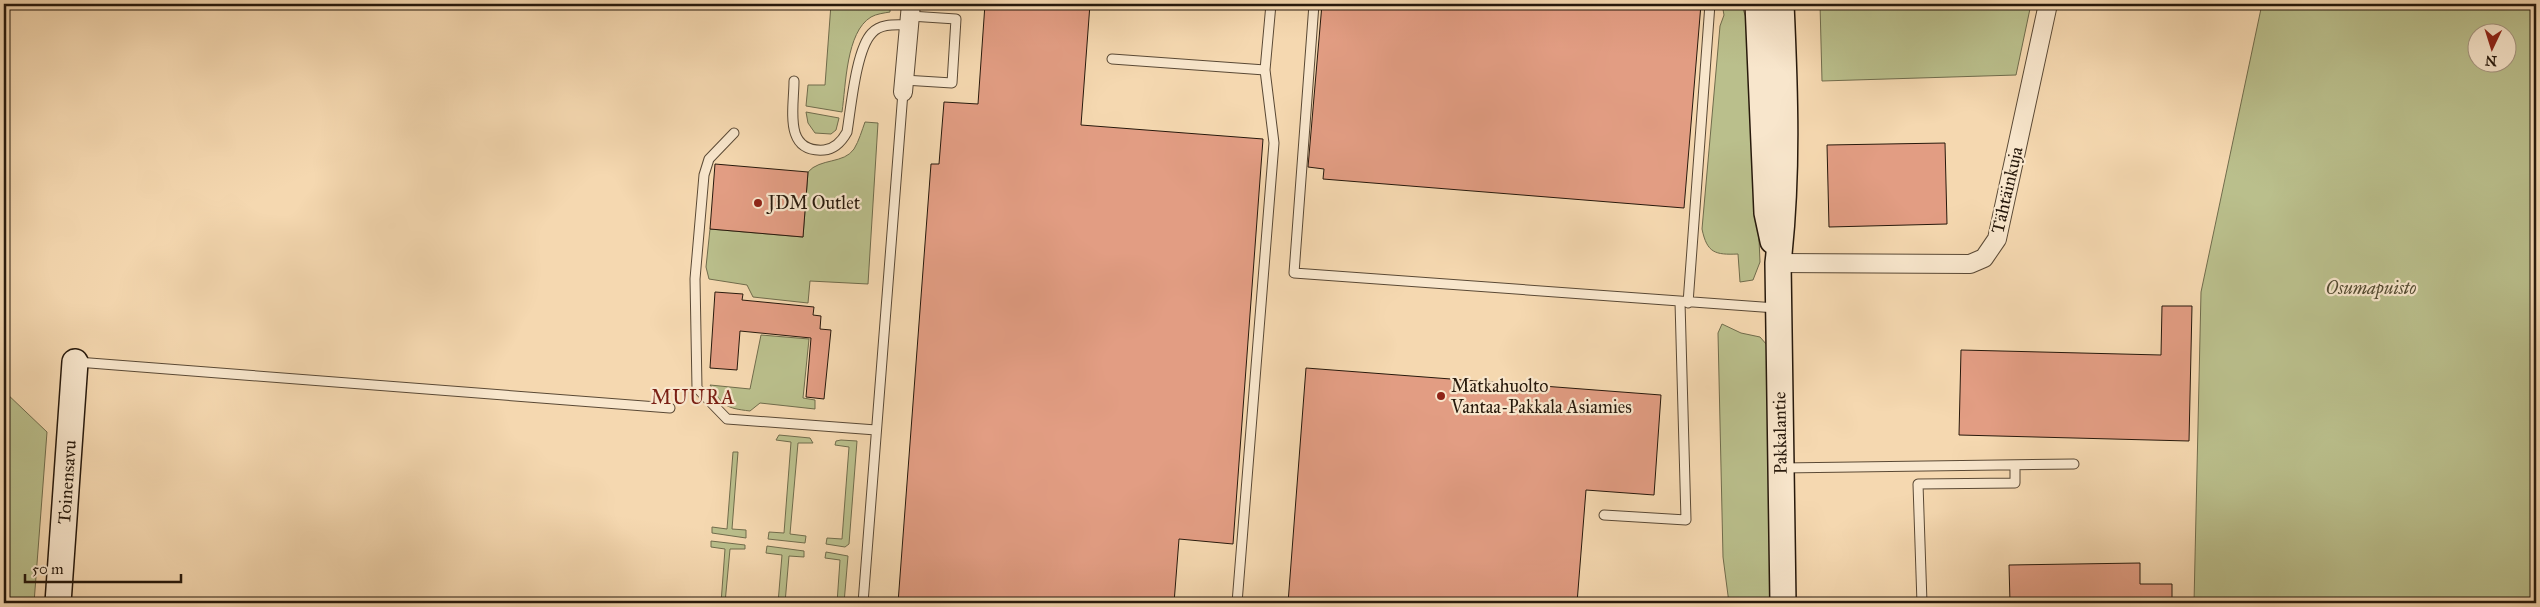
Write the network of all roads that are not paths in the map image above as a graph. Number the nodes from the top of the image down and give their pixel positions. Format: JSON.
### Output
{"nodes":[{"id":1,"x":1271,"y":4,"type":"edge"},
{"id":2,"x":1314,"y":4,"type":"edge"},
{"id":3,"x":1710,"y":4,"type":"edge"},
{"id":4,"x":1758,"y":4,"type":"edge"},
{"id":5,"x":1781,"y":4,"type":"edge"},
{"id":6,"x":2048,"y":4,"type":"edge"},
{"id":7,"x":910,"y":15,"type":"edge"},
{"id":8,"x":1112,"y":59,"type":"dead end"},
{"id":9,"x":1265,"y":70,"type":"junction"},
{"id":10,"x":794,"y":81,"type":"dead end"},
{"id":11,"x":904,"y":86,"type":"junction"},
{"id":12,"x":734,"y":133,"type":"dead end"},
{"id":13,"x":1778,"y":263,"type":"junction"},
{"id":14,"x":1684,"y":302,"type":"junction"},
{"id":15,"x":1779,"y":308,"type":"junction"},
{"id":16,"x":75,"y":362,"type":"joint"},
{"id":17,"x":670,"y":408,"type":"dead end"},
{"id":18,"x":876,"y":430,"type":"junction"},
{"id":19,"x":2074,"y":464,"type":"dead end"},
{"id":20,"x":2015,"y":465,"type":"junction"},
{"id":21,"x":1781,"y":468,"type":"junction"},
{"id":22,"x":1604,"y":514,"type":"dead end"},
{"id":23,"x":58,"y":603,"type":"edge"},
{"id":24,"x":863,"y":603,"type":"edge"},
{"id":25,"x":1237,"y":603,"type":"edge"},
{"id":26,"x":1783,"y":603,"type":"edge"},
{"id":27,"x":1922,"y":603,"type":"edge"}],
"edges":[{"from":1,"to":9,"type":"lane"},
{"from":2,"to":14,"type":"lane"},
{"from":3,"to":14,"type":"lane"},
{"from":4,"to":13,"type":"main road","name":"Pakkalantie"},
{"from":5,"to":13,"type":"main road","name":"Pakkalantie"},
{"from":6,"to":13,"type":"street","name":"Tähtäinkuja"},
{"from":7,"to":10,"type":"lane"},
{"from":7,"to":11,"type":"street"},
{"from":7,"to":11,"type":"lane"},
{"from":8,"to":9,"type":"lane"},
{"from":9,"to":25,"type":"lane"},
{"from":11,"to":18,"type":"lane"},
{"from":12,"to":18,"type":"lane"},
{"from":13,"to":15,"type":"main road","name":"Pakkalantie"},
{"from":14,"to":15,"type":"lane"},
{"from":14,"to":22,"type":"lane"},
{"from":15,"to":21,"type":"main road","name":"Pakkalantie"},
{"from":16,"to":17,"type":"lane"},
{"from":16,"to":23,"type":"main road","name":"Toinensavu"},
{"from":18,"to":24,"type":"lane"},
{"from":19,"to":20,"type":"lane"},
{"from":20,"to":21,"type":"lane"},
{"from":20,"to":27,"type":"lane"},
{"from":21,"to":26,"type":"main road","name":"Pakkalantie"}]}
